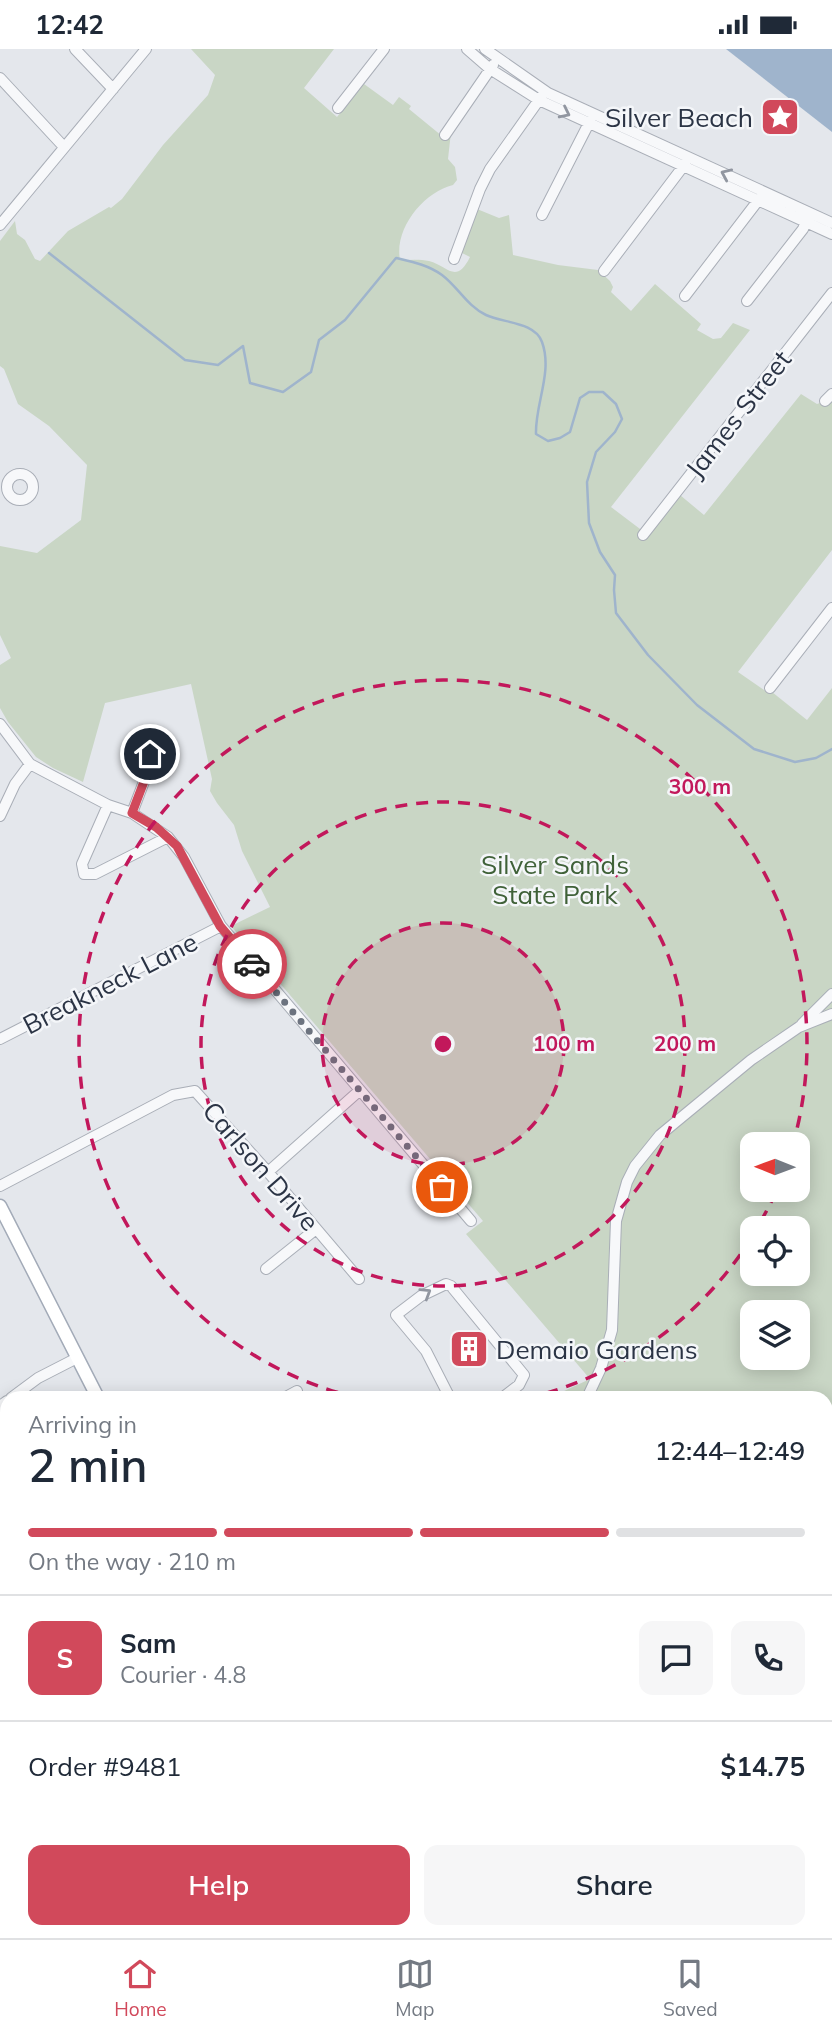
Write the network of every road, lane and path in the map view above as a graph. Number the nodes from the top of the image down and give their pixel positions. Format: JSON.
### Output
{"nodes":[{"id":1,"x":75,"y":49,"type":"edge"},
{"id":2,"x":146,"y":49,"type":"edge"},
{"id":3,"x":384,"y":49,"type":"edge"},
{"id":4,"x":467,"y":49,"type":"edge"},
{"id":5,"x":485,"y":49,"type":"edge"},
{"id":6,"x":497,"y":59,"type":"junction"},
{"id":7,"x":490,"y":69,"type":"junction"},
{"id":8,"x":0,"y":78,"type":"edge"},
{"id":9,"x":113,"y":89,"type":"junction"},
{"id":10,"x":542,"y":96,"type":"junction"},
{"id":11,"x":338,"y":107,"type":"dead end"},
{"id":12,"x":590,"y":119,"type":"junction"},
{"id":13,"x":445,"y":135,"type":"dead end"},
{"id":14,"x":64,"y":147,"type":"junction"},
{"id":15,"x":687,"y":163,"type":"junction"},
{"id":16,"x":761,"y":196,"type":"junction"},
{"id":17,"x":542,"y":215,"type":"dead end"},
{"id":18,"x":808,"y":218,"type":"junction"},
{"id":19,"x":832,"y":223,"type":"edge"},
{"id":20,"x":0,"y":225,"type":"edge"},
{"id":21,"x":832,"y":234,"type":"edge"},
{"id":22,"x":454,"y":259,"type":"dead end"},
{"id":23,"x":604,"y":271,"type":"dead end"},
{"id":24,"x":832,"y":293,"type":"edge"},
{"id":25,"x":685,"y":296,"type":"dead end"},
{"id":26,"x":747,"y":301,"type":"dead end"},
{"id":27,"x":643,"y":535,"type":"dead end"},
{"id":28,"x":832,"y":608,"type":"edge"},
{"id":29,"x":770,"y":688,"type":"dead end"},
{"id":30,"x":0,"y":724,"type":"edge"},
{"id":31,"x":150,"y":754,"type":"dead end"},
{"id":32,"x":30,"y":764,"type":"junction"},
{"id":33,"x":108,"y":805,"type":"junction"},
{"id":34,"x":132,"y":813,"type":"junction"},
{"id":35,"x":0,"y":816,"type":"edge"},
{"id":36,"x":168,"y":837,"type":"junction"},
{"id":37,"x":220,"y":926,"type":"junction"},
{"id":38,"x":832,"y":994,"type":"edge"},
{"id":39,"x":832,"y":1014,"type":"edge"},
{"id":40,"x":799,"y":1027,"type":"junction"},
{"id":41,"x":0,"y":1039,"type":"edge"},
{"id":42,"x":359,"y":1091,"type":"junction"},
{"id":43,"x":268,"y":1172,"type":"junction"},
{"id":44,"x":0,"y":1186,"type":"edge"},
{"id":45,"x":0,"y":1206,"type":"edge"},
{"id":46,"x":471,"y":1221,"type":"dead end"},
{"id":47,"x":5,"y":1229,"type":"edge"},
{"id":48,"x":316,"y":1229,"type":"junction"},
{"id":49,"x":265,"y":1269,"type":"dead end"},
{"id":50,"x":359,"y":1279,"type":"dead end"},
{"id":51,"x":77,"y":1358,"type":"junction"},
{"id":52,"x":21,"y":1391,"type":"edge"},
{"id":53,"x":94,"y":1391,"type":"edge"},
{"id":54,"x":446,"y":1391,"type":"edge"},
{"id":55,"x":511,"y":1391,"type":"edge"},
{"id":56,"x":590,"y":1391,"type":"edge"}],
"edges":[{"from":1,"to":9,"type":"street"},
{"from":2,"to":9,"type":"street"},
{"from":3,"to":11,"type":"street"},
{"from":4,"to":7,"type":"street"},
{"from":5,"to":6,"type":"street"},
{"from":6,"to":7,"type":"street"},
{"from":6,"to":10,"type":"street"},
{"from":7,"to":10,"type":"street"},
{"from":7,"to":13,"type":"street"},
{"from":8,"to":14,"type":"street"},
{"from":9,"to":14,"type":"street"},
{"from":10,"to":12,"type":"street"},
{"from":10,"to":22,"type":"street"},
{"from":12,"to":15,"type":"street"},
{"from":12,"to":17,"type":"street"},
{"from":14,"to":20,"type":"street"},
{"from":15,"to":16,"type":"street"},
{"from":15,"to":23,"type":"street"},
{"from":16,"to":18,"type":"street"},
{"from":16,"to":25,"type":"street"},
{"from":18,"to":19,"type":"street"},
{"from":18,"to":21,"type":"street"},
{"from":18,"to":26,"type":"street"},
{"from":24,"to":27,"type":"street","name":"James Street"},
{"from":28,"to":29,"type":"street"},
{"from":30,"to":32,"type":"street"},
{"from":31,"to":34,"type":"street"},
{"from":32,"to":33,"type":"street"},
{"from":32,"to":35,"type":"street"},
{"from":33,"to":34,"type":"street"},
{"from":33,"to":36,"type":"street"},
{"from":34,"to":36,"type":"street"},
{"from":36,"to":37,"type":"street"},
{"from":37,"to":41,"type":"street","name":"Breakneck Lane"},
{"from":37,"to":42,"type":"street"},
{"from":38,"to":40,"type":"street"},
{"from":39,"to":40,"type":"street"},
{"from":40,"to":56,"type":"street"},
{"from":42,"to":43,"type":"street"},
{"from":42,"to":46,"type":"street"},
{"from":43,"to":44,"type":"street","name":"Carlson Drive"},
{"from":43,"to":48,"type":"street","name":"Carlson Drive"},
{"from":45,"to":47,"type":"main road"},
{"from":47,"to":51,"type":"main road"},
{"from":48,"to":49,"type":"street"},
{"from":48,"to":50,"type":"street","name":"Carlson Drive"},
{"from":51,"to":52,"type":"street"},
{"from":51,"to":53,"type":"main road"},
{"from":54,"to":55,"type":"street","one_way":true}]}
